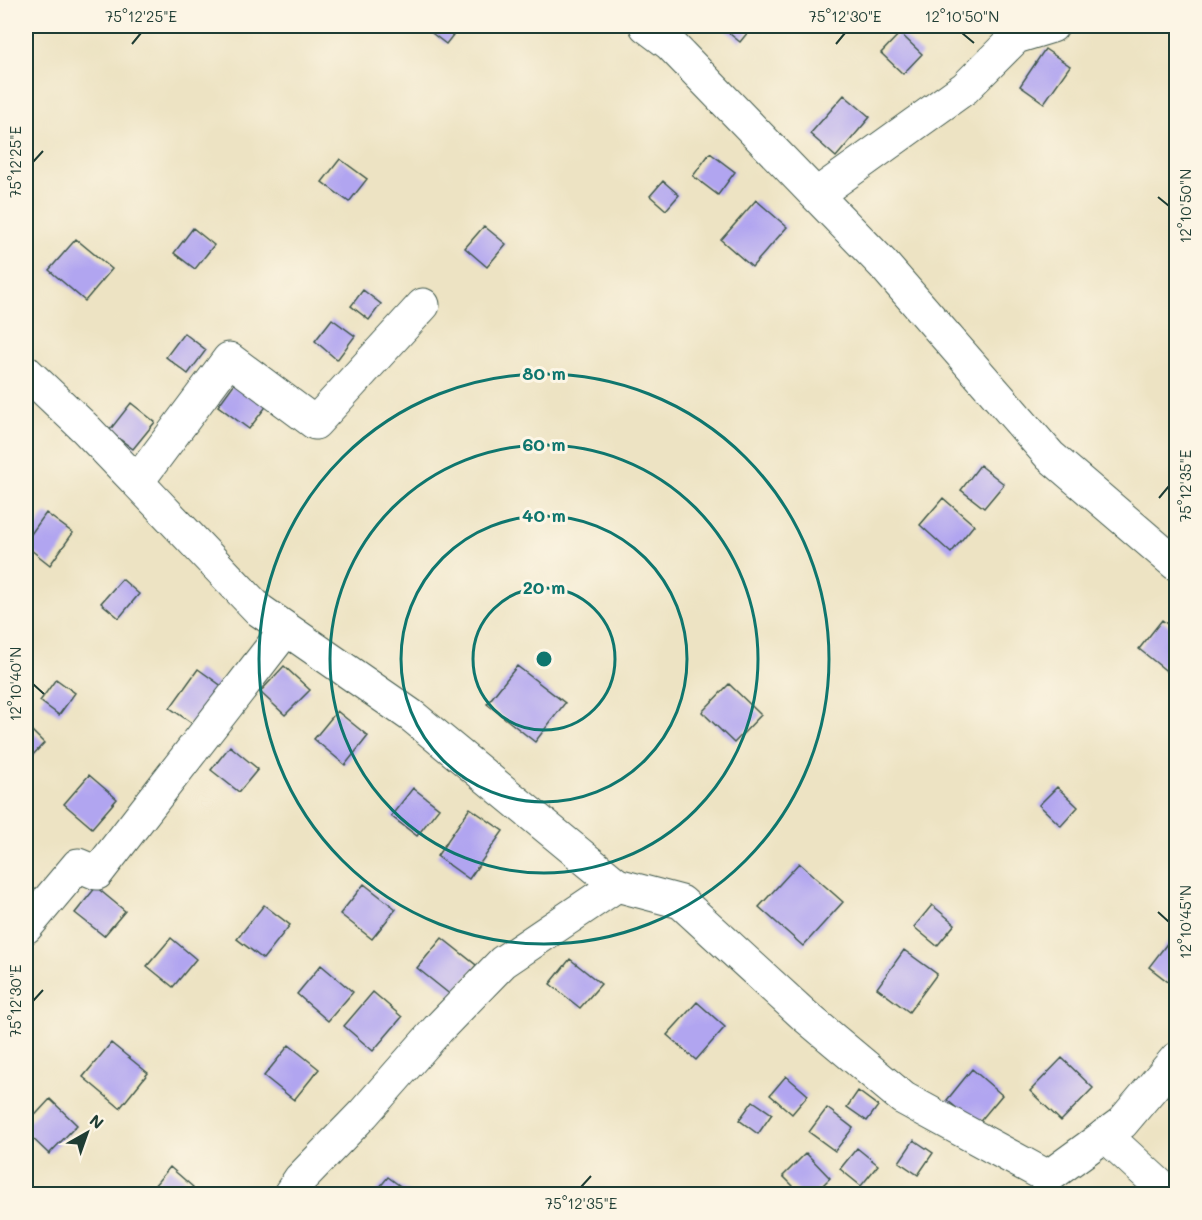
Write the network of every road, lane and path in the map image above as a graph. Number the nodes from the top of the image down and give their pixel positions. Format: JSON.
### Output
{"nodes":[{"id":1,"x":646,"y":26,"type":"edge"},
{"id":2,"x":1052,"y":26,"type":"edge"},
{"id":3,"x":816,"y":195,"type":"junction"},
{"id":4,"x":423,"y":305,"type":"dead end"},
{"id":5,"x":26,"y":372,"type":"edge"},
{"id":6,"x":137,"y":483,"type":"junction"},
{"id":7,"x":1176,"y":564,"type":"edge"},
{"id":8,"x":286,"y":630,"type":"junction"},
{"id":9,"x":617,"y":885,"type":"junction"},
{"id":10,"x":26,"y":927,"type":"edge"},
{"id":11,"x":1176,"y":1059,"type":"edge"},
{"id":12,"x":1105,"y":1135,"type":"junction"},
{"id":13,"x":1048,"y":1186,"type":"edge"},
{"id":14,"x":290,"y":1194,"type":"edge"},
{"id":15,"x":1169,"y":1194,"type":"edge"}],
"edges":[{"from":1,"to":3,"type":"street"},
{"from":2,"to":3,"type":"street"},
{"from":3,"to":7,"type":"street"},
{"from":4,"to":6,"type":"street"},
{"from":5,"to":6,"type":"street"},
{"from":6,"to":8,"type":"street"},
{"from":8,"to":9,"type":"street"},
{"from":8,"to":10,"type":"street"},
{"from":9,"to":13,"type":"street"},
{"from":9,"to":14,"type":"street"},
{"from":11,"to":12,"type":"street"},
{"from":12,"to":13,"type":"street"},
{"from":12,"to":15,"type":"street"}]}
